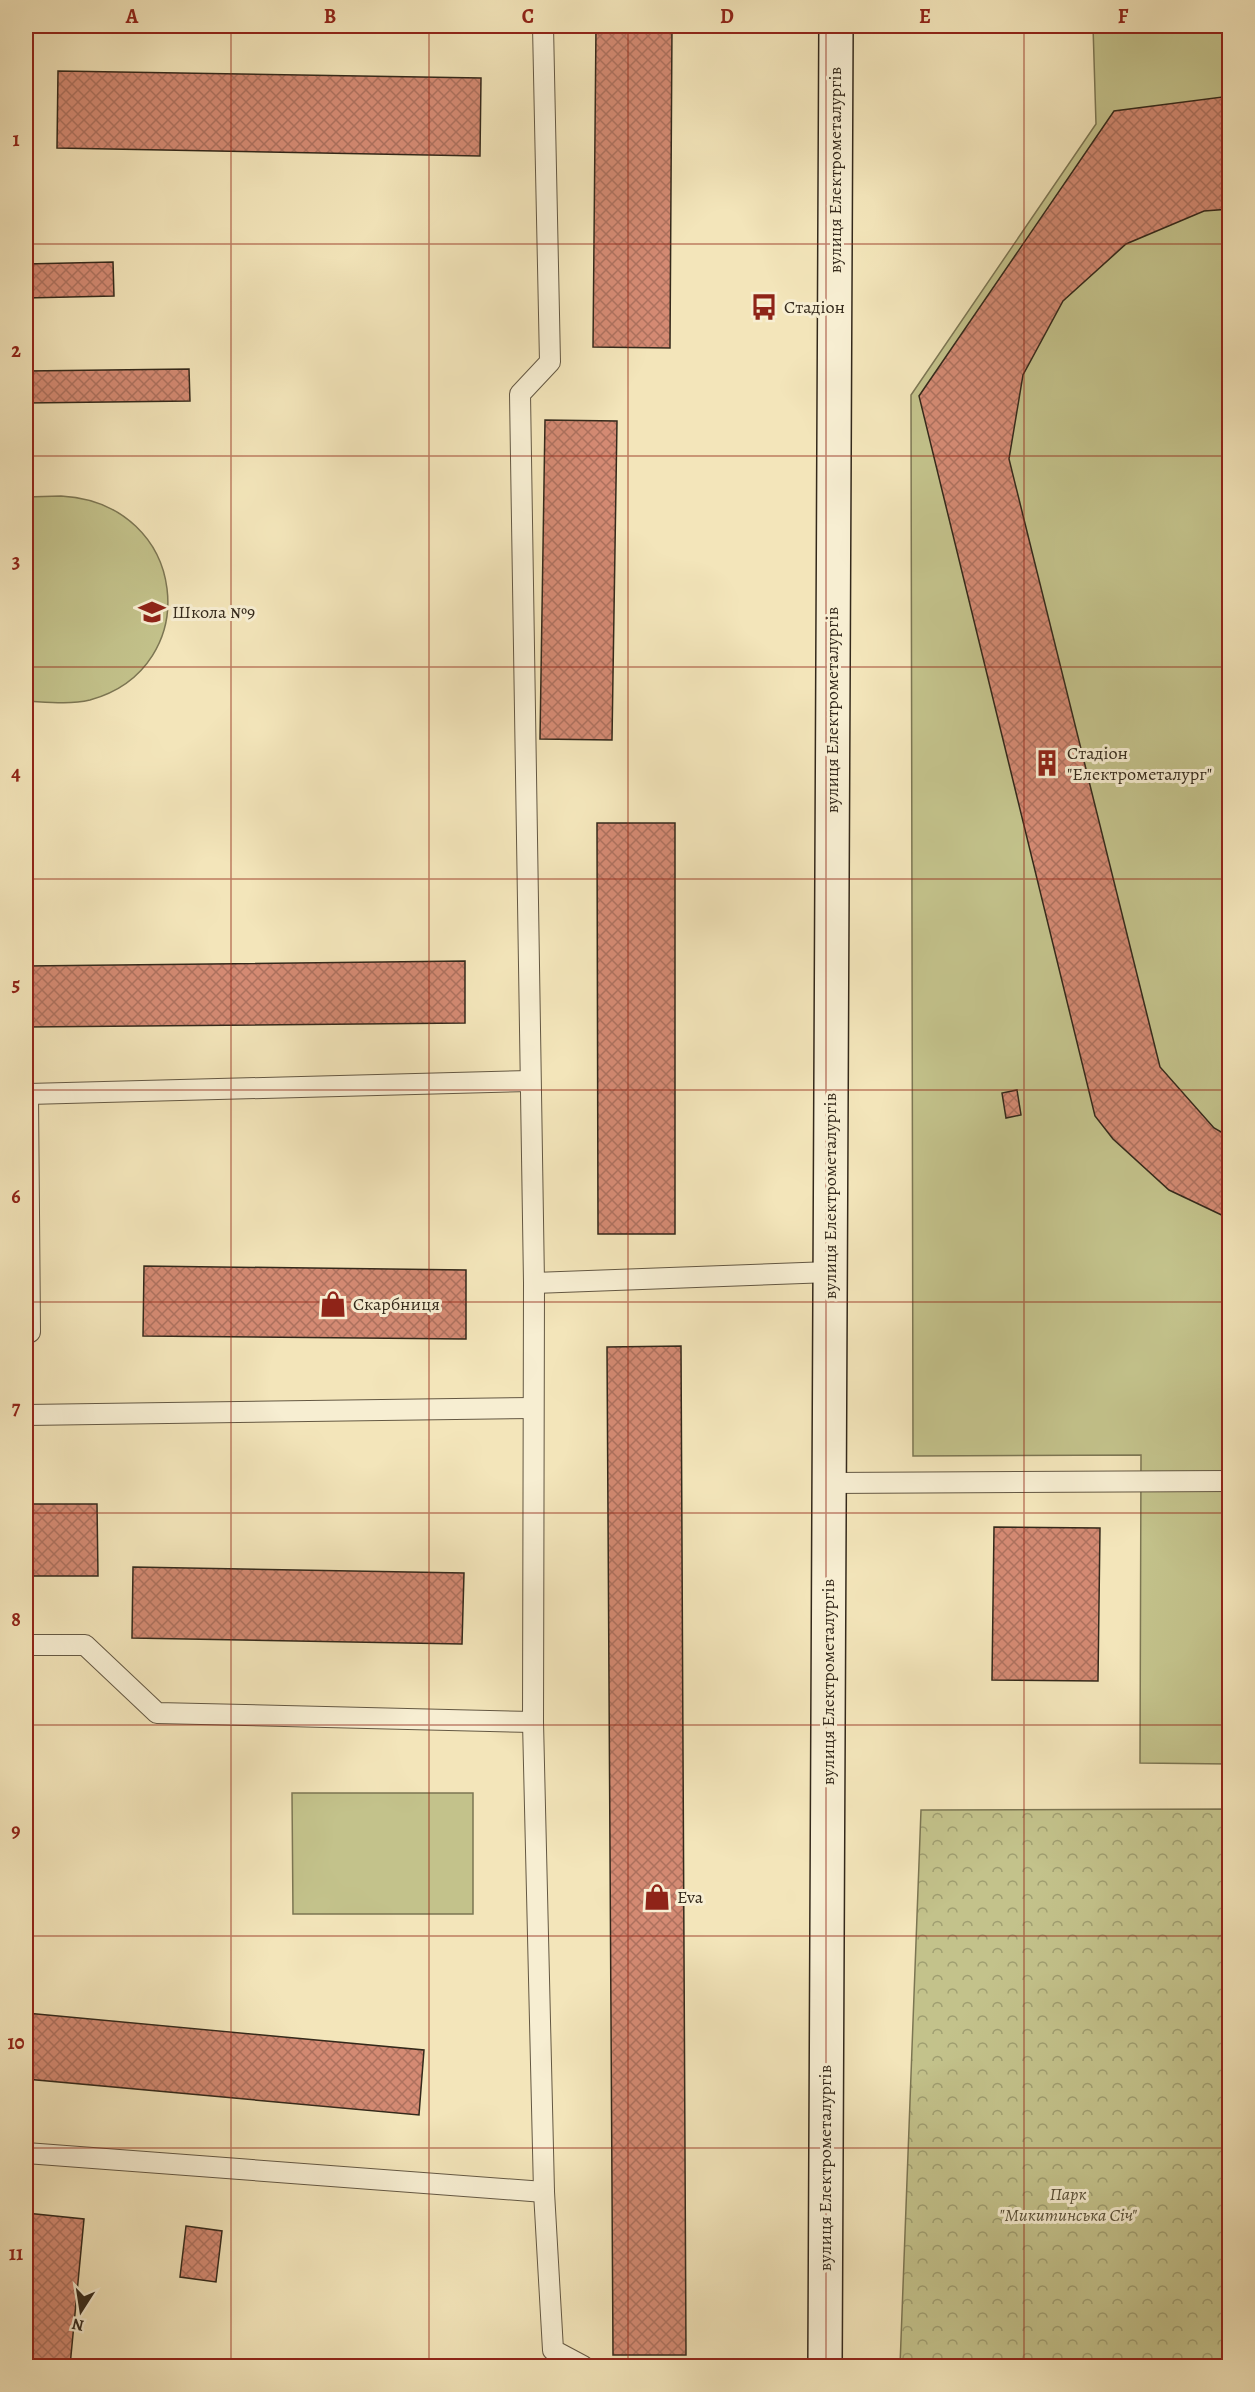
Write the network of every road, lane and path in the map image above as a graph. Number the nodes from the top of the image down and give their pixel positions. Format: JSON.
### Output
{"nodes":[{"id":1,"x":543,"y":26,"type":"edge"},
{"id":2,"x":836,"y":26,"type":"edge"},
{"id":3,"x":530,"y":1081,"type":"junction"},
{"id":4,"x":830,"y":1272,"type":"junction"},
{"id":5,"x":534,"y":1283,"type":"junction"},
{"id":6,"x":30,"y":1332,"type":"dead end"},
{"id":7,"x":533,"y":1408,"type":"junction"},
{"id":8,"x":26,"y":1415,"type":"edge"},
{"id":9,"x":1230,"y":1481,"type":"edge"},
{"id":10,"x":829,"y":1483,"type":"junction"},
{"id":11,"x":26,"y":1645,"type":"edge"},
{"id":12,"x":533,"y":1722,"type":"junction"},
{"id":13,"x":26,"y":2152,"type":"edge"},
{"id":14,"x":544,"y":2192,"type":"junction"},
{"id":15,"x":583,"y":2367,"type":"edge"},
{"id":16,"x":825,"y":2367,"type":"edge"}],
"edges":[{"from":1,"to":3,"type":"lane"},
{"from":2,"to":4,"type":"main road","name":"вулиця Електрометалургів"},
{"from":3,"to":5,"type":"lane"},
{"from":3,"to":6,"type":"lane"},
{"from":4,"to":5,"type":"lane"},
{"from":4,"to":10,"type":"main road","name":"вулиця Електрометалургів"},
{"from":5,"to":7,"type":"lane"},
{"from":7,"to":8,"type":"lane"},
{"from":7,"to":12,"type":"lane"},
{"from":9,"to":10,"type":"lane"},
{"from":10,"to":16,"type":"main road","name":"вулиця Електрометалургів"},
{"from":11,"to":12,"type":"lane"},
{"from":12,"to":14,"type":"lane"},
{"from":13,"to":14,"type":"lane"},
{"from":14,"to":15,"type":"lane"}]}
